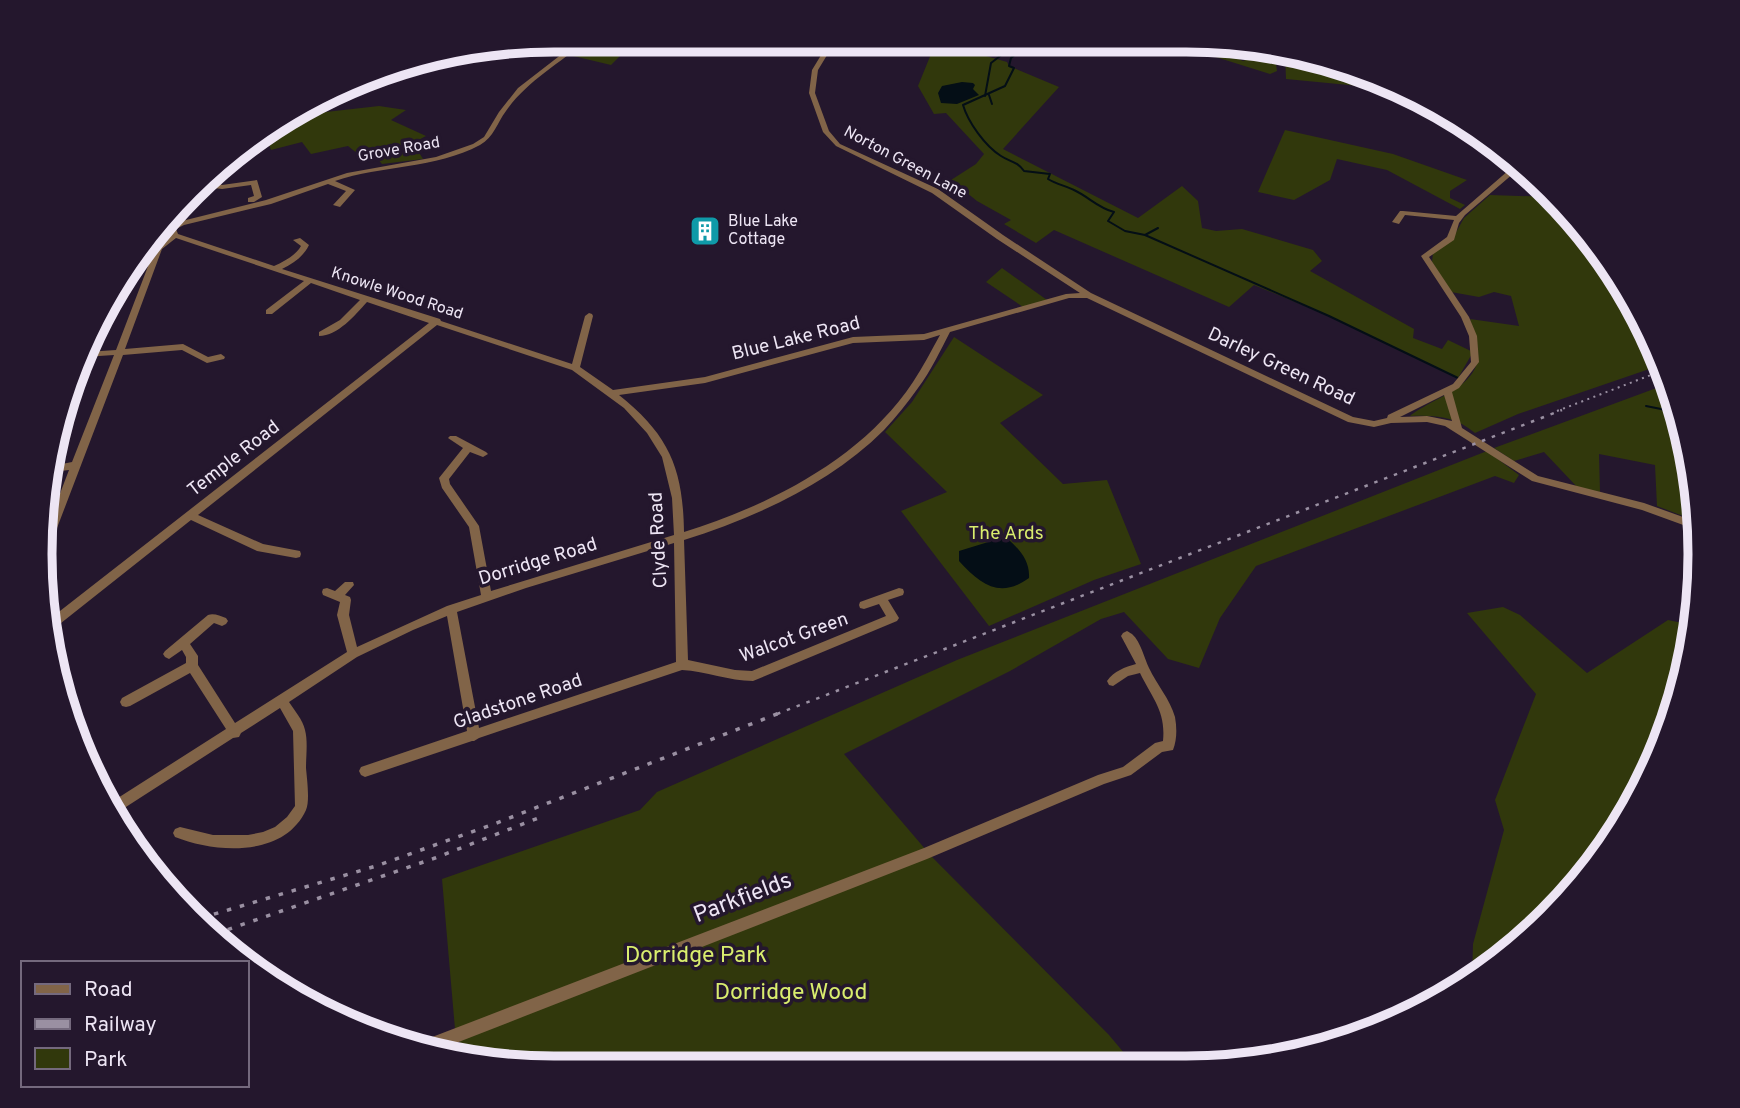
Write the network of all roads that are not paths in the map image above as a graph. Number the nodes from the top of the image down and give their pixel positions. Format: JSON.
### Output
{"nodes":[{"id":1,"x":568,"y":52,"type":"edge"},
{"id":2,"x":826,"y":52,"type":"edge"},
{"id":3,"x":257,"y":152,"type":"dead end"},
{"id":4,"x":248,"y":157,"type":"edge"},
{"id":5,"x":1511,"y":172,"type":"edge"},
{"id":6,"x":266,"y":179,"type":"dead end"},
{"id":7,"x":327,"y":181,"type":"junction"},
{"id":8,"x":254,"y":182,"type":"junction"},
{"id":9,"x":216,"y":183,"type":"edge"},
{"id":10,"x":257,"y":197,"type":"dead end"},
{"id":11,"x":337,"y":205,"type":"dead end"},
{"id":12,"x":1459,"y":218,"type":"junction"},
{"id":13,"x":179,"y":221,"type":"edge"},
{"id":14,"x":1396,"y":222,"type":"dead end"},
{"id":15,"x":172,"y":229,"type":"edge"},
{"id":16,"x":171,"y":231,"type":"edge"},
{"id":17,"x":297,"y":240,"type":"dead end"},
{"id":18,"x":275,"y":268,"type":"junction"},
{"id":19,"x":310,"y":280,"type":"junction"},
{"id":20,"x":1076,"y":287,"type":"junction"},
{"id":21,"x":1088,"y":295,"type":"junction"},
{"id":22,"x":1069,"y":296,"type":"junction"},
{"id":23,"x":367,"y":298,"type":"junction"},
{"id":24,"x":269,"y":312,"type":"dead end"},
{"id":25,"x":437,"y":321,"type":"junction"},
{"id":26,"x":598,"y":322,"type":"dead end"},
{"id":27,"x":946,"y":332,"type":"junction"},
{"id":28,"x":322,"y":334,"type":"dead end"},
{"id":29,"x":120,"y":351,"type":"junction"},
{"id":30,"x":94,"y":354,"type":"edge"},
{"id":31,"x":221,"y":357,"type":"dead end"},
{"id":32,"x":575,"y":368,"type":"junction"},
{"id":33,"x":1447,"y":391,"type":"junction"},
{"id":34,"x":611,"y":393,"type":"junction"},
{"id":35,"x":1391,"y":420,"type":"junction"},
{"id":36,"x":1458,"y":427,"type":"junction"},
{"id":37,"x":453,"y":438,"type":"dead end"},
{"id":38,"x":469,"y":447,"type":"junction"},
{"id":39,"x":483,"y":454,"type":"dead end"},
{"id":40,"x":77,"y":465,"type":"junction"},
{"id":41,"x":60,"y":468,"type":"edge"},
{"id":42,"x":191,"y":516,"type":"junction"},
{"id":43,"x":1686,"y":522,"type":"edge"},
{"id":44,"x":54,"y":524,"type":"edge"},
{"id":45,"x":679,"y":538,"type":"junction"},
{"id":46,"x":296,"y":554,"type":"dead end"},
{"id":47,"x":349,"y":585,"type":"dead end"},
{"id":48,"x":899,"y":592,"type":"dead end"},
{"id":49,"x":486,"y":598,"type":"junction"},
{"id":50,"x":881,"y":598,"type":"junction"},
{"id":51,"x":864,"y":604,"type":"dead end"},
{"id":52,"x":451,"y":609,"type":"junction"},
{"id":53,"x":213,"y":617,"type":"dead end"},
{"id":54,"x":57,"y":619,"type":"edge"},
{"id":55,"x":1127,"y":636,"type":"dead end"},
{"id":56,"x":183,"y":643,"type":"junction"},
{"id":57,"x":169,"y":654,"type":"dead end"},
{"id":58,"x":353,"y":654,"type":"junction"},
{"id":59,"x":682,"y":665,"type":"junction"},
{"id":60,"x":192,"y":666,"type":"junction"},
{"id":61,"x":1143,"y":667,"type":"junction"},
{"id":62,"x":1113,"y":681,"type":"dead end"},
{"id":63,"x":282,"y":701,"type":"junction"},
{"id":64,"x":126,"y":702,"type":"dead end"},
{"id":65,"x":235,"y":733,"type":"junction"},
{"id":66,"x":474,"y":736,"type":"junction"},
{"id":67,"x":365,"y":771,"type":"dead end"},
{"id":68,"x":120,"y":805,"type":"edge"},
{"id":69,"x":180,"y":833,"type":"dead end"},
{"id":70,"x":440,"y":1042,"type":"edge"}],
"edges":[{"from":1,"to":7,"type":"street","name":"Grove Road"},
{"from":2,"to":20,"type":"street","name":"Norton Green Lane"},
{"from":3,"to":4,"type":"street"},
{"from":5,"to":12,"type":"street"},
{"from":6,"to":8,"type":"street"},
{"from":7,"to":11,"type":"street"},
{"from":7,"to":13,"type":"street","name":"Grove Road"},
{"from":8,"to":9,"type":"street"},
{"from":8,"to":10,"type":"street"},
{"from":12,"to":14,"type":"street"},
{"from":12,"to":33,"type":"street"},
{"from":15,"to":18,"type":"street","name":"Knowle Wood Road"},
{"from":16,"to":29,"type":"street"},
{"from":17,"to":18,"type":"street"},
{"from":18,"to":19,"type":"street","name":"Knowle Wood Road"},
{"from":19,"to":23,"type":"street","name":"Knowle Wood Road"},
{"from":19,"to":24,"type":"street"},
{"from":20,"to":21,"type":"street","name":"Norton Green Lane"},
{"from":20,"to":22,"type":"street"},
{"from":21,"to":22,"type":"street","name":"Blue Lake Road"},
{"from":21,"to":35,"type":"street","name":"Darley Green Road"},
{"from":22,"to":27,"type":"street","name":"Blue Lake Road"},
{"from":23,"to":25,"type":"street","name":"Knowle Wood Road"},
{"from":23,"to":28,"type":"street"},
{"from":25,"to":32,"type":"street","name":"Knowle Wood Road"},
{"from":25,"to":42,"type":"street","name":"Temple Road"},
{"from":26,"to":32,"type":"street"},
{"from":27,"to":34,"type":"street","name":"Blue Lake Road"},
{"from":27,"to":45,"type":"street","name":"Dorridge Road"},
{"from":29,"to":30,"type":"street"},
{"from":29,"to":31,"type":"street"},
{"from":29,"to":40,"type":"street"},
{"from":32,"to":34,"type":"street","name":"Knowle Wood Road"},
{"from":33,"to":35,"type":"street"},
{"from":33,"to":36,"type":"street"},
{"from":34,"to":45,"type":"street","name":"Clyde Road"},
{"from":35,"to":36,"type":"street","name":"Darley Green Road"},
{"from":36,"to":43,"type":"street","name":"Darley Green Road"},
{"from":37,"to":38,"type":"street"},
{"from":38,"to":39,"type":"street"},
{"from":38,"to":49,"type":"street"},
{"from":40,"to":41,"type":"street"},
{"from":40,"to":44,"type":"street"},
{"from":42,"to":46,"type":"street"},
{"from":42,"to":54,"type":"street","name":"Temple Road"},
{"from":45,"to":49,"type":"street","name":"Dorridge Road"},
{"from":45,"to":59,"type":"street","name":"Clyde Road"},
{"from":47,"to":58,"type":"street"},
{"from":48,"to":50,"type":"street"},
{"from":49,"to":52,"type":"street","name":"Dorridge Road"},
{"from":50,"to":51,"type":"street"},
{"from":50,"to":59,"type":"street","name":"Walcot Green"},
{"from":52,"to":58,"type":"street","name":"Dorridge Road"},
{"from":52,"to":66,"type":"street"},
{"from":53,"to":56,"type":"street"},
{"from":55,"to":61,"type":"street"},
{"from":56,"to":57,"type":"street"},
{"from":56,"to":60,"type":"street"},
{"from":58,"to":63,"type":"street","name":"Dorridge Road"},
{"from":59,"to":66,"type":"street","name":"Gladstone Road"},
{"from":60,"to":64,"type":"street"},
{"from":60,"to":65,"type":"street"},
{"from":61,"to":62,"type":"street"},
{"from":61,"to":70,"type":"street","name":"Parkfields"},
{"from":63,"to":65,"type":"street","name":"Dorridge Road"},
{"from":63,"to":69,"type":"street"},
{"from":65,"to":68,"type":"street","name":"Dorridge Road"},
{"from":66,"to":67,"type":"street","name":"Gladstone Road"}]}
